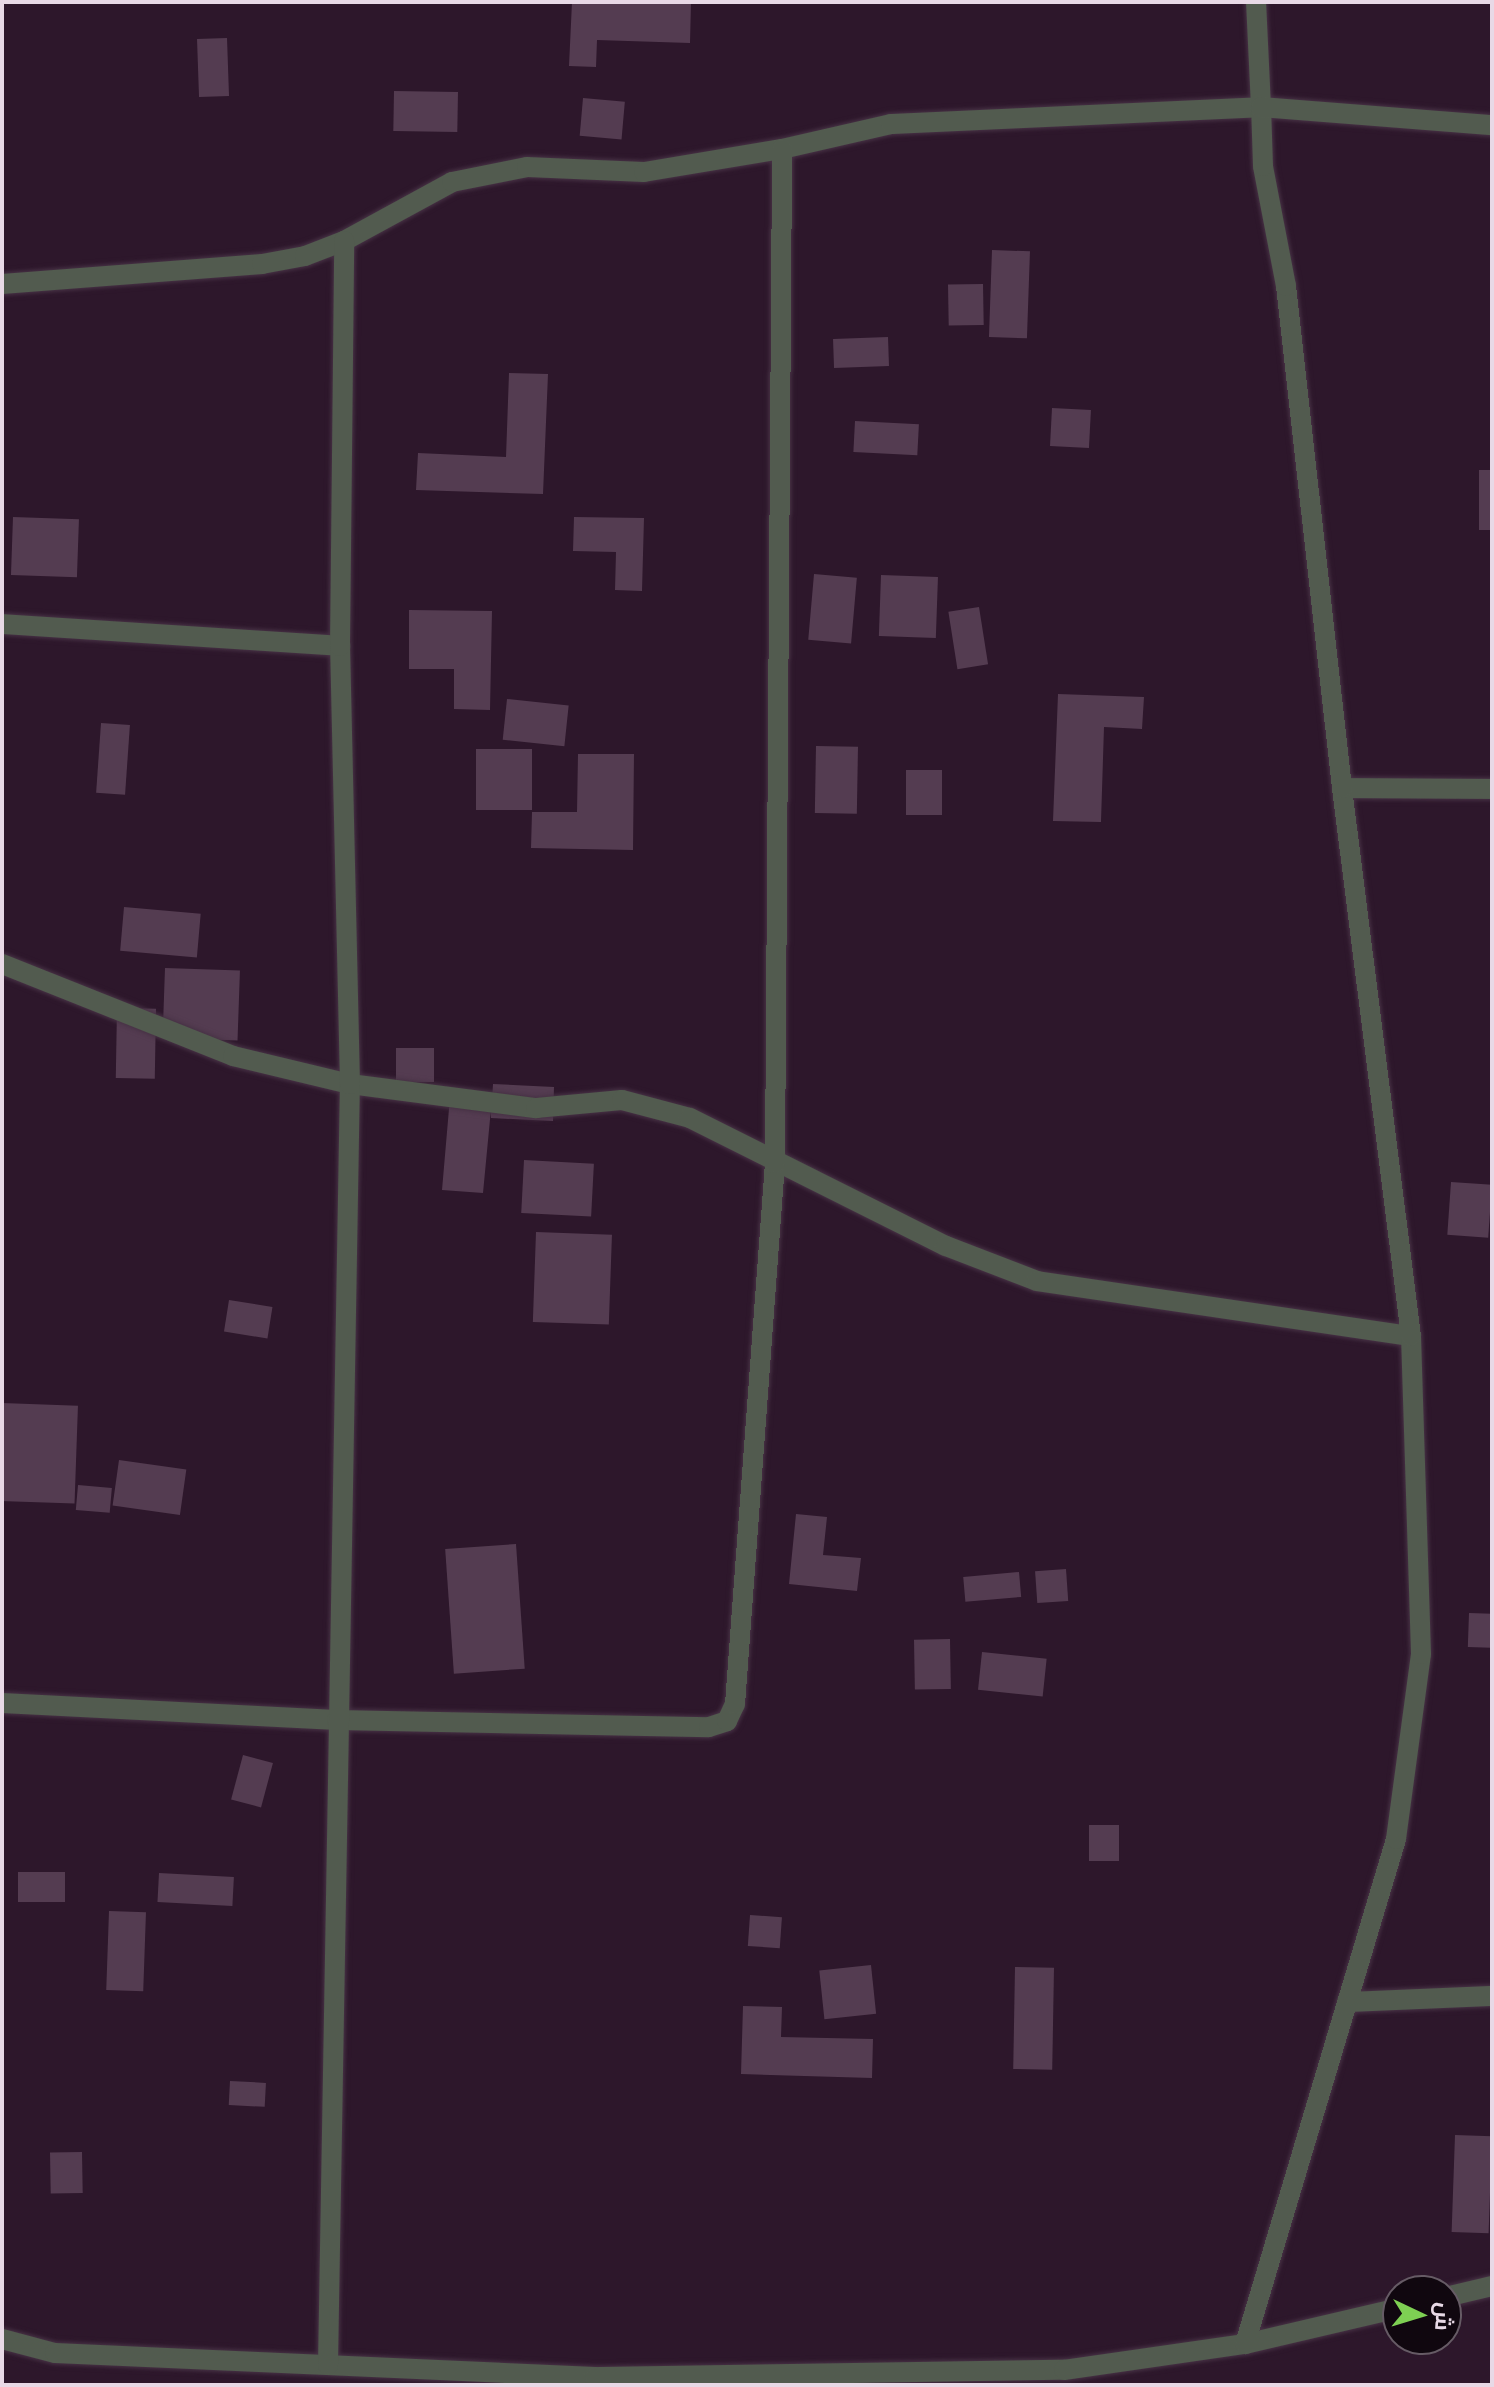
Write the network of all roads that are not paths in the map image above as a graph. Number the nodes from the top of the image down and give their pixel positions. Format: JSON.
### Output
{"nodes":[{"id":1,"x":1256,"y":2,"type":"edge"},
{"id":2,"x":1261,"y":107,"type":"junction"},
{"id":3,"x":1492,"y":125,"type":"edge"},
{"id":4,"x":782,"y":149,"type":"junction"},
{"id":5,"x":344,"y":241,"type":"junction"},
{"id":6,"x":2,"y":284,"type":"edge"},
{"id":7,"x":2,"y":624,"type":"edge"},
{"id":8,"x":340,"y":646,"type":"junction"},
{"id":9,"x":1342,"y":788,"type":"junction"},
{"id":10,"x":1492,"y":789,"type":"edge"},
{"id":11,"x":2,"y":964,"type":"edge"},
{"id":12,"x":350,"y":1084,"type":"junction"},
{"id":13,"x":775,"y":1163,"type":"junction"},
{"id":14,"x":1411,"y":1336,"type":"junction"},
{"id":15,"x":2,"y":1703,"type":"edge"},
{"id":16,"x":337,"y":1720,"type":"junction"},
{"id":17,"x":1492,"y":1996,"type":"edge"},
{"id":18,"x":1347,"y":2002,"type":"junction"},
{"id":19,"x":1492,"y":2286,"type":"edge"},
{"id":20,"x":1462,"y":2293,"type":"edge"},
{"id":21,"x":1382,"y":2312,"type":"edge"},
{"id":22,"x":2,"y":2339,"type":"edge"},
{"id":23,"x":1245,"y":2344,"type":"junction"},
{"id":24,"x":328,"y":2365,"type":"junction"}],
"edges":[{"from":1,"to":2,"type":"street"},
{"from":2,"to":3,"type":"street"},
{"from":2,"to":4,"type":"street"},
{"from":2,"to":9,"type":"street"},
{"from":4,"to":5,"type":"street"},
{"from":4,"to":13,"type":"street"},
{"from":5,"to":6,"type":"street"},
{"from":5,"to":8,"type":"street"},
{"from":7,"to":8,"type":"street"},
{"from":8,"to":12,"type":"street"},
{"from":9,"to":10,"type":"street"},
{"from":9,"to":14,"type":"street"},
{"from":11,"to":12,"type":"street"},
{"from":12,"to":13,"type":"street"},
{"from":12,"to":16,"type":"street"},
{"from":13,"to":14,"type":"street"},
{"from":13,"to":16,"type":"street"},
{"from":14,"to":18,"type":"street"},
{"from":15,"to":16,"type":"street"},
{"from":16,"to":24,"type":"street"},
{"from":17,"to":18,"type":"street"},
{"from":18,"to":23,"type":"street"},
{"from":19,"to":20,"type":"street"},
{"from":21,"to":23,"type":"street"},
{"from":22,"to":24,"type":"street"},
{"from":23,"to":24,"type":"street"}]}
